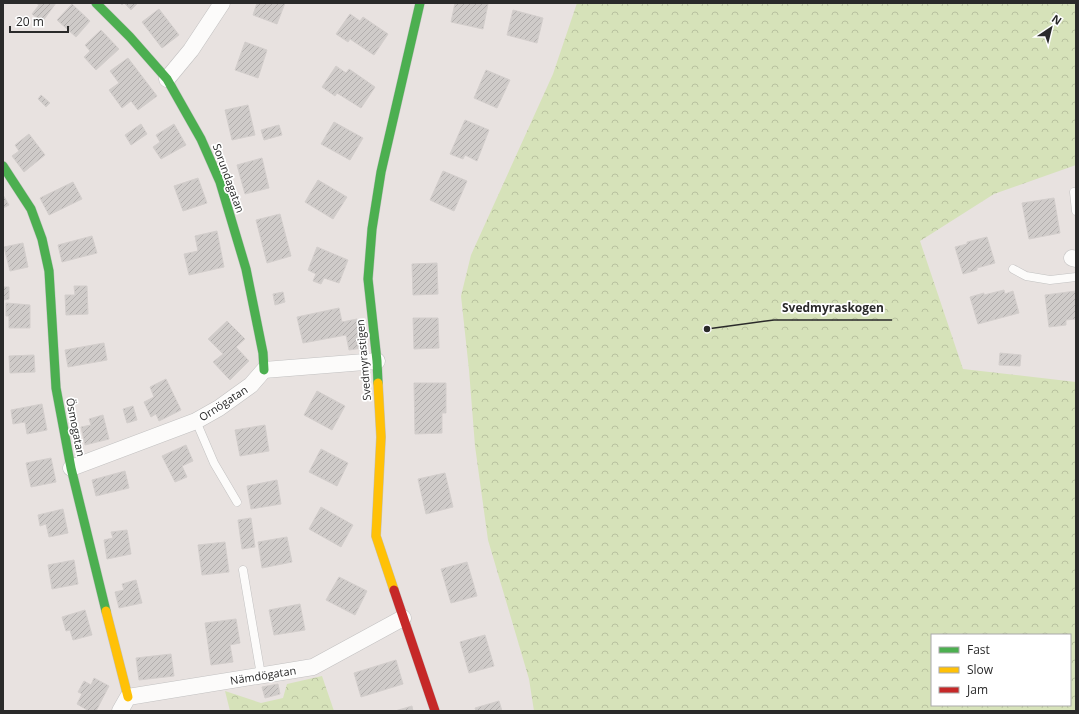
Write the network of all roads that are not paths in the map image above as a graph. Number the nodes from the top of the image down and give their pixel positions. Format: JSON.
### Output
{"nodes":[{"id":1,"x":96,"y":3,"type":"edge"},
{"id":2,"x":222,"y":3,"type":"edge"},
{"id":3,"x":420,"y":3,"type":"edge"},
{"id":4,"x":167,"y":79,"type":"junction"},
{"id":5,"x":3,"y":166,"type":"edge"},
{"id":6,"x":1074,"y":192,"type":"dead end"},
{"id":7,"x":1076,"y":211,"type":"edge"},
{"id":8,"x":1013,"y":269,"type":"dead end"},
{"id":9,"x":1076,"y":277,"type":"edge"},
{"id":10,"x":377,"y":361,"type":"junction"},
{"id":11,"x":264,"y":370,"type":"junction"},
{"id":12,"x":196,"y":421,"type":"junction"},
{"id":13,"x":72,"y":468,"type":"junction"},
{"id":14,"x":237,"y":502,"type":"dead end"},
{"id":15,"x":243,"y":570,"type":"dead end"},
{"id":16,"x":402,"y":618,"type":"junction"},
{"id":17,"x":261,"y":675,"type":"junction"},
{"id":18,"x":128,"y":696,"type":"junction"},
{"id":19,"x":120,"y":711,"type":"edge"},
{"id":20,"x":435,"y":711,"type":"edge"}],
"edges":[{"from":1,"to":4,"type":"street","name":"Sorundagatan"},
{"from":2,"to":4,"type":"street"},
{"from":3,"to":10,"type":"street","name":"Svedmyrastigen"},
{"from":4,"to":11,"type":"street","name":"Sorundagatan"},
{"from":5,"to":13,"type":"street","name":"Ösmogatan"},
{"from":6,"to":7,"type":"lane"},
{"from":8,"to":9,"type":"lane"},
{"from":10,"to":11,"type":"street"},
{"from":10,"to":16,"type":"street","name":"Svedmyrastigen"},
{"from":11,"to":12,"type":"street","name":"Ornögatan"},
{"from":12,"to":13,"type":"street","name":"Ornögatan"},
{"from":12,"to":14,"type":"lane"},
{"from":13,"to":18,"type":"street","name":"Ösmogatan"},
{"from":15,"to":17,"type":"lane"},
{"from":16,"to":17,"type":"street","name":"Nämdögatan"},
{"from":16,"to":20,"type":"street","name":"Svedmyrastigen"},
{"from":17,"to":18,"type":"street","name":"Nämdögatan"},
{"from":18,"to":19,"type":"street"}]}
